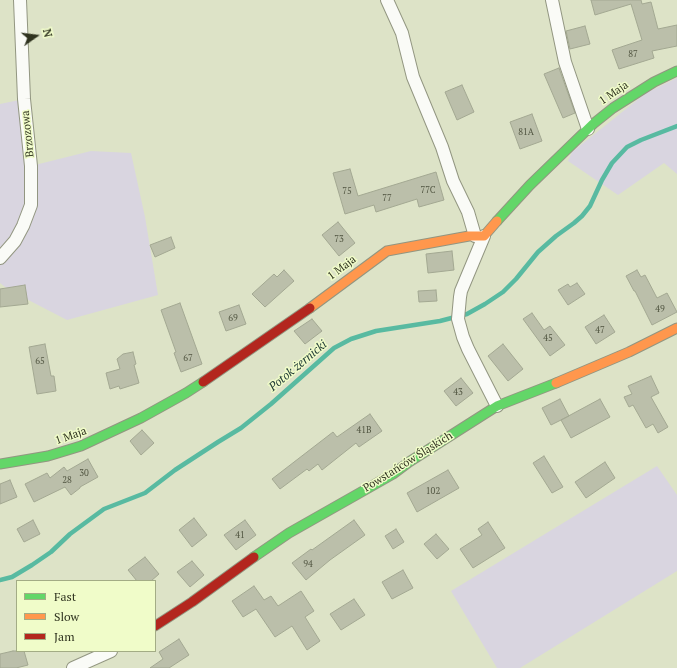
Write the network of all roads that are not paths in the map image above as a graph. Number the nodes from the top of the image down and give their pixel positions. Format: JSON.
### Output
{"nodes":[{"id":1,"x":20,"y":0,"type":"edge"},
{"id":2,"x":387,"y":0,"type":"edge"},
{"id":3,"x":552,"y":0,"type":"edge"},
{"id":4,"x":677,"y":71,"type":"edge"},
{"id":5,"x":588,"y":128,"type":"junction"},
{"id":6,"x":479,"y":236,"type":"junction"},
{"id":7,"x":0,"y":258,"type":"edge"},
{"id":8,"x":677,"y":328,"type":"edge"},
{"id":9,"x":497,"y":406,"type":"junction"},
{"id":10,"x":0,"y":464,"type":"edge"},
{"id":11,"x":156,"y":625,"type":"edge"},
{"id":12,"x":109,"y":652,"type":"edge"},
{"id":13,"x":73,"y":668,"type":"edge"}],
"edges":[{"from":1,"to":7,"type":"street","name":"Brzozowa"},
{"from":2,"to":6,"type":"street"},
{"from":3,"to":5,"type":"street"},
{"from":4,"to":5,"type":"street","name":"1 Maja"},
{"from":5,"to":6,"type":"street","name":"1 Maja"},
{"from":6,"to":9,"type":"street"},
{"from":6,"to":10,"type":"street","name":"1 Maja"},
{"from":8,"to":9,"type":"street","name":"Powstańców Śląskich"},
{"from":9,"to":11,"type":"street","name":"Powstańców Śląskich"},
{"from":12,"to":13,"type":"street"}]}
